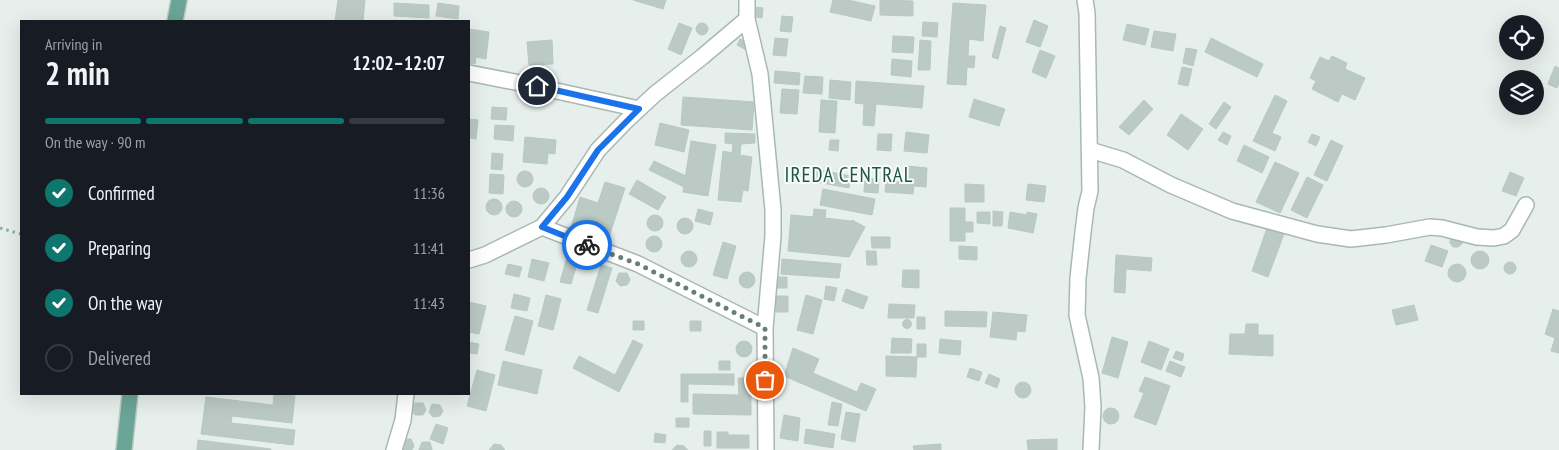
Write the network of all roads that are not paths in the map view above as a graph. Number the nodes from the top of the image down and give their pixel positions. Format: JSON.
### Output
{"nodes":[{"id":1,"x":179,"y":0,"type":"edge"},
{"id":2,"x":747,"y":0,"type":"edge"},
{"id":3,"x":1085,"y":0,"type":"edge"},
{"id":4,"x":747,"y":18,"type":"junction"},
{"id":5,"x":175,"y":20,"type":"edge"},
{"id":6,"x":470,"y":73,"type":"edge"},
{"id":7,"x":639,"y":109,"type":"junction"},
{"id":8,"x":1090,"y":150,"type":"junction"},
{"id":9,"x":1526,"y":205,"type":"dead end"},
{"id":10,"x":542,"y":227,"type":"junction"},
{"id":11,"x":470,"y":260,"type":"edge"},
{"id":12,"x":765,"y":328,"type":"junction"},
{"id":13,"x":130,"y":395,"type":"edge"},
{"id":14,"x":406,"y":395,"type":"edge"},
{"id":15,"x":124,"y":450,"type":"edge"},
{"id":16,"x":394,"y":450,"type":"edge"},
{"id":17,"x":766,"y":450,"type":"edge"},
{"id":18,"x":1091,"y":450,"type":"edge"}],
"edges":[{"from":1,"to":5,"type":"main road"},
{"from":2,"to":4,"type":"street"},
{"from":3,"to":8,"type":"street"},
{"from":4,"to":7,"type":"street"},
{"from":4,"to":12,"type":"street"},
{"from":6,"to":7,"type":"street"},
{"from":7,"to":10,"type":"street"},
{"from":8,"to":9,"type":"street"},
{"from":8,"to":18,"type":"street"},
{"from":10,"to":11,"type":"street"},
{"from":10,"to":12,"type":"street"},
{"from":12,"to":17,"type":"street"},
{"from":13,"to":15,"type":"main road"},
{"from":14,"to":16,"type":"street"}]}
